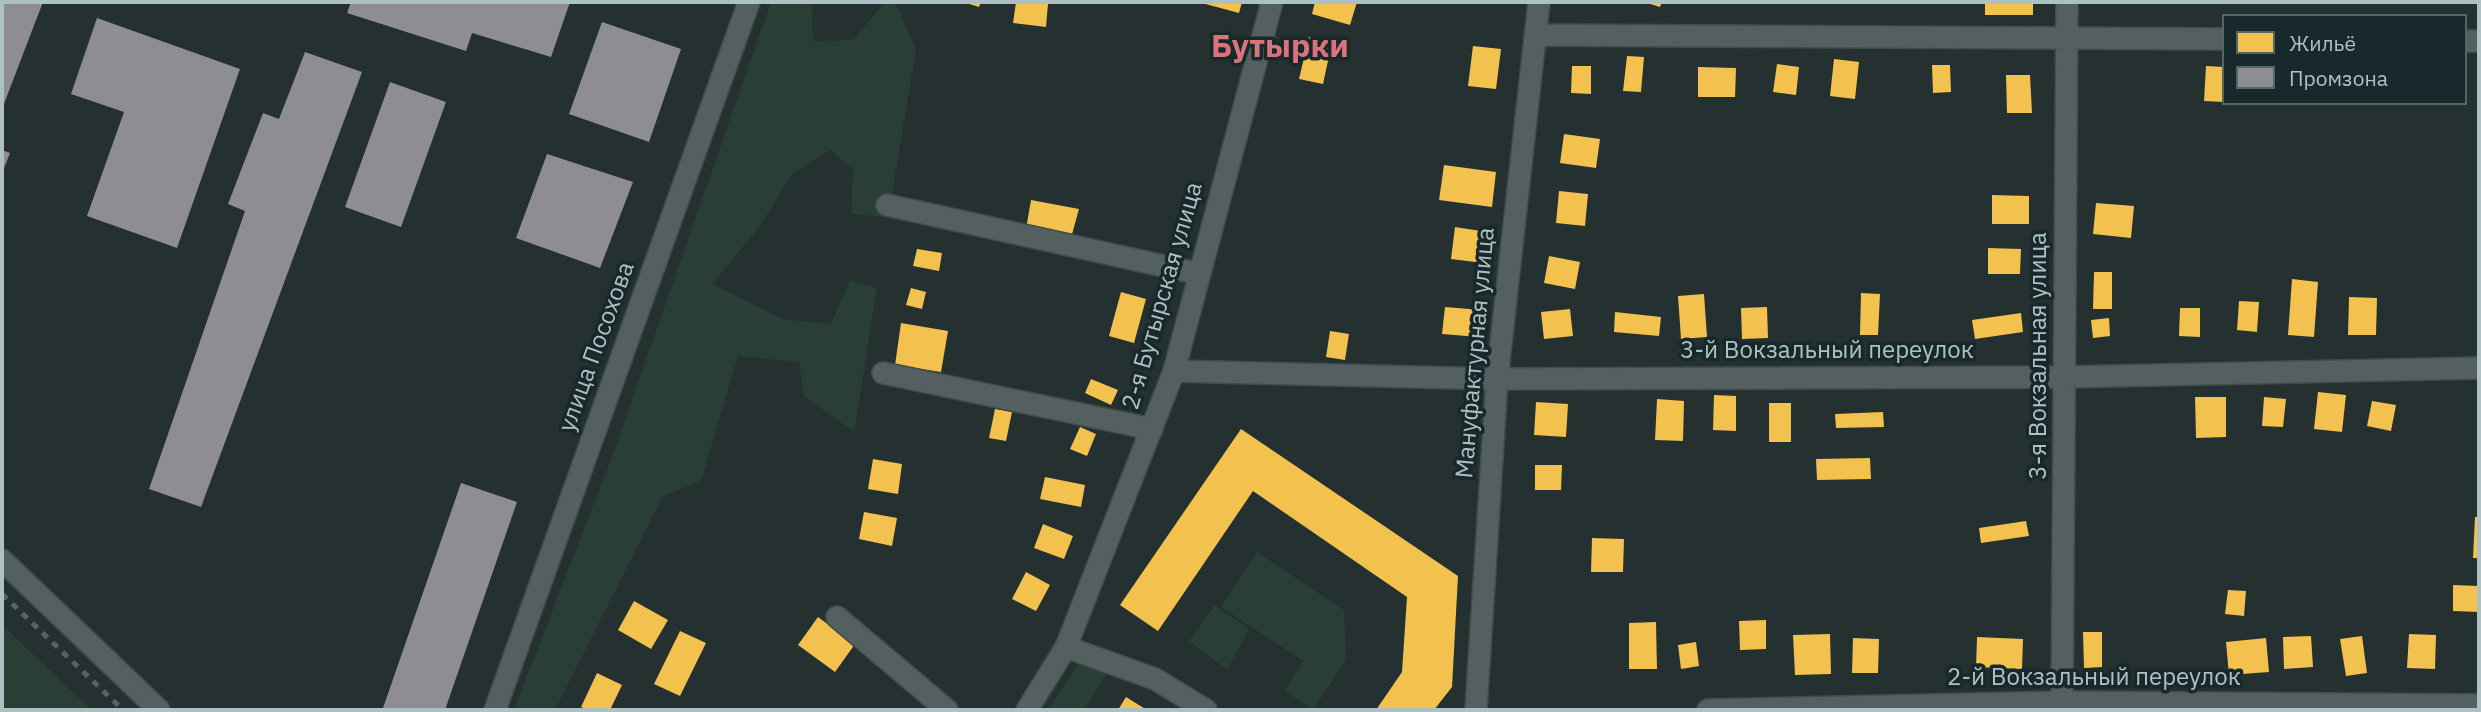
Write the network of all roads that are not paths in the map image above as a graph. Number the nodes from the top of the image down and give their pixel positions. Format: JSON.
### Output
{"nodes":[{"id":1,"x":750,"y":2,"type":"edge"},
{"id":2,"x":1272,"y":2,"type":"edge"},
{"id":3,"x":1539,"y":2,"type":"edge"},
{"id":4,"x":2067,"y":2,"type":"edge"},
{"id":5,"x":1536,"y":35,"type":"junction"},
{"id":6,"x":2067,"y":38,"type":"junction"},
{"id":7,"x":2222,"y":39,"type":"edge"},
{"id":8,"x":887,"y":205,"type":"dead end"},
{"id":9,"x":1200,"y":274,"type":"junction"},
{"id":10,"x":2479,"y":368,"type":"edge"},
{"id":11,"x":1174,"y":371,"type":"junction"},
{"id":12,"x":883,"y":373,"type":"dead end"},
{"id":13,"x":2065,"y":377,"type":"junction"},
{"id":14,"x":1497,"y":379,"type":"junction"},
{"id":15,"x":1152,"y":429,"type":"junction"},
{"id":16,"x":2,"y":560,"type":"edge"},
{"id":17,"x":836,"y":617,"type":"dead end"},
{"id":18,"x":1066,"y":647,"type":"junction"},
{"id":19,"x":2479,"y":705,"type":"edge"},
{"id":20,"x":2063,"y":706,"type":"edge"},
{"id":21,"x":159,"y":710,"type":"edge"},
{"id":22,"x":495,"y":710,"type":"edge"},
{"id":23,"x":947,"y":710,"type":"edge"},
{"id":24,"x":1027,"y":710,"type":"edge"},
{"id":25,"x":1206,"y":710,"type":"edge"},
{"id":26,"x":1476,"y":710,"type":"edge"},
{"id":27,"x":1708,"y":710,"type":"edge"}],
"edges":[{"from":1,"to":22,"type":"street","name":"улица Посохова"},
{"from":2,"to":9,"type":"street","name":"2-я Бутырская улица"},
{"from":3,"to":5,"type":"street","name":"Мануфактурная улица"},
{"from":4,"to":6,"type":"street","name":"3-я Вокзальная улица"},
{"from":5,"to":6,"type":"street"},
{"from":5,"to":14,"type":"street","name":"Мануфактурная улица"},
{"from":6,"to":7,"type":"street"},
{"from":6,"to":13,"type":"street","name":"3-я Вокзальная улица"},
{"from":8,"to":9,"type":"street"},
{"from":9,"to":11,"type":"street","name":"2-я Бутырская улица"},
{"from":10,"to":13,"type":"street","name":"3-й Вокзальный переулок"},
{"from":11,"to":14,"type":"street","name":"3-й Вокзальный переулок"},
{"from":11,"to":15,"type":"street","name":"2-я Бутырская улица"},
{"from":12,"to":15,"type":"street"},
{"from":13,"to":14,"type":"street","name":"3-й Вокзальный переулок"},
{"from":13,"to":20,"type":"street","name":"3-я Вокзальная улица"},
{"from":14,"to":26,"type":"street","name":"Мануфактурная улица"},
{"from":15,"to":18,"type":"street","name":"2-я Бутырская улица"},
{"from":16,"to":21,"type":"street"},
{"from":17,"to":23,"type":"street"},
{"from":18,"to":24,"type":"street","name":"2-я Бутырская улица"},
{"from":18,"to":25,"type":"street"},
{"from":19,"to":20,"type":"street","name":"2-й Вокзальный переулок"},
{"from":20,"to":27,"type":"street","name":"2-й Вокзальный переулок"}]}
